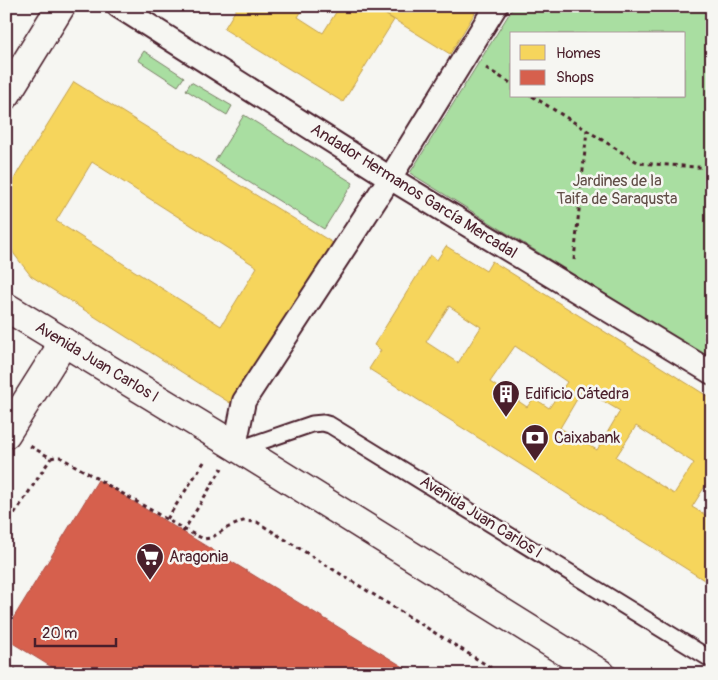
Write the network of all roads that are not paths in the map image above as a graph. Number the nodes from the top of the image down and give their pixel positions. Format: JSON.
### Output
{"nodes":[{"id":1,"x":61,"y":6,"type":"edge"},
{"id":2,"x":118,"y":6,"type":"edge"},
{"id":3,"x":496,"y":6,"type":"edge"},
{"id":4,"x":6,"y":95,"type":"edge"},
{"id":5,"x":390,"y":178,"type":"junction"},
{"id":6,"x":6,"y":294,"type":"edge"},
{"id":7,"x":18,"y":314,"type":"edge"},
{"id":8,"x":64,"y":342,"type":"junction"},
{"id":9,"x":712,"y":373,"type":"edge"},
{"id":10,"x":6,"y":434,"type":"edge"},
{"id":11,"x":237,"y":448,"type":"junction"},
{"id":12,"x":712,"y":660,"type":"edge"},
{"id":13,"x":600,"y":674,"type":"edge"}],
"edges":[{"from":1,"to":4,"type":"street"},
{"from":2,"to":5,"type":"street","name":"Andador Hermanos García Mercadal"},
{"from":3,"to":5,"type":"street"},
{"from":5,"to":9,"type":"street","name":"Andador Hermanos García Mercadal"},
{"from":5,"to":11,"type":"street"},
{"from":6,"to":7,"type":"street","name":"Avenida Juan Carlos I"},
{"from":7,"to":8,"type":"street","name":"Avenida Juan Carlos I"},
{"from":8,"to":10,"type":"street"},
{"from":8,"to":11,"type":"street","name":"Avenida Juan Carlos I"},
{"from":11,"to":12,"type":"lane","name":"Avenida Juan Carlos I"},
{"from":11,"to":13,"type":"street","name":"Avenida Juan Carlos I"}]}
